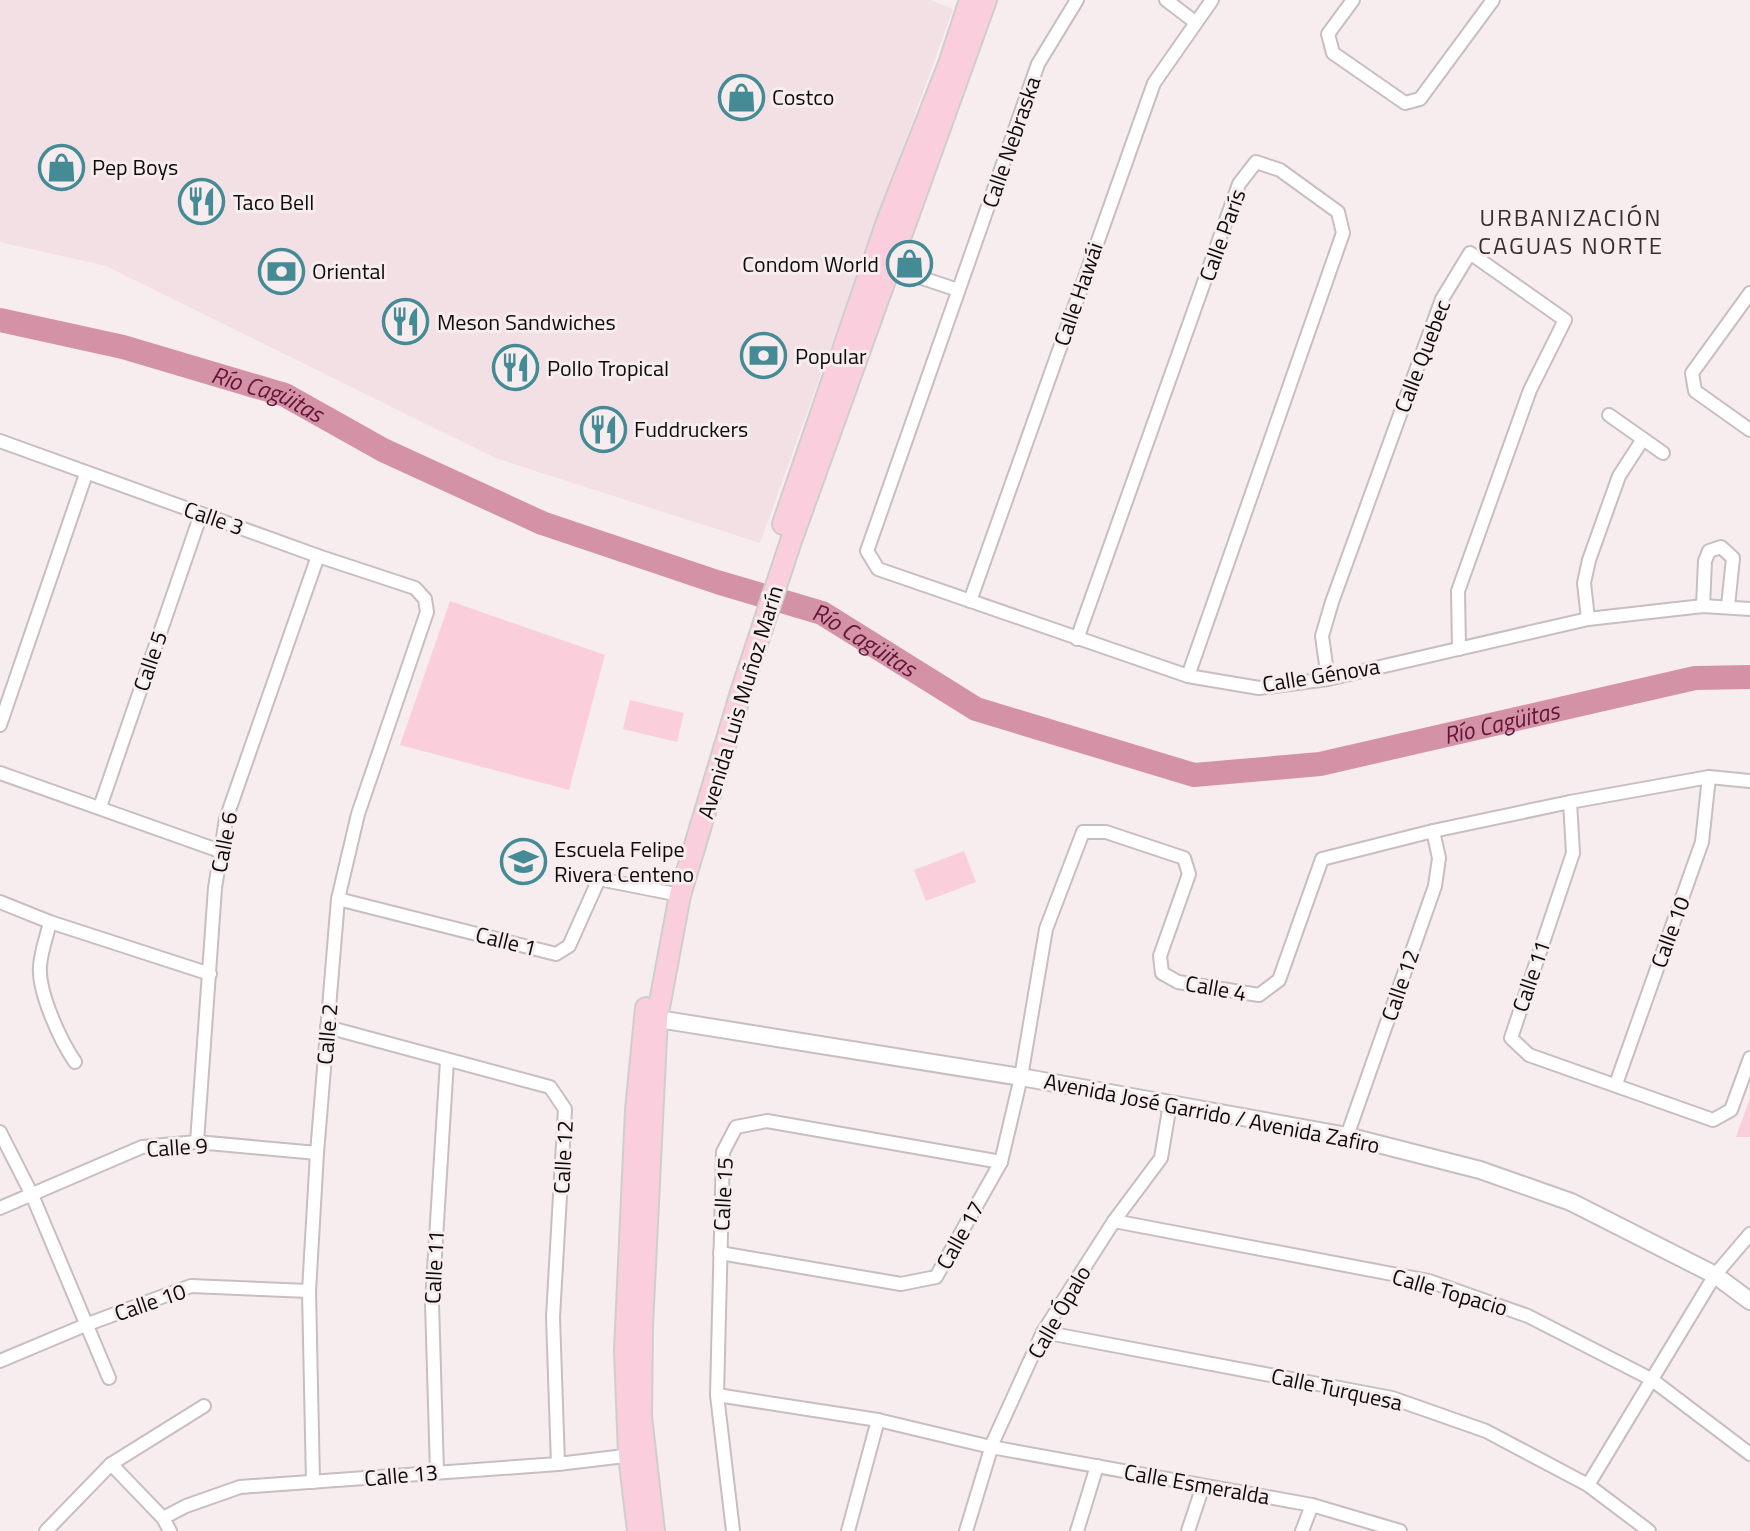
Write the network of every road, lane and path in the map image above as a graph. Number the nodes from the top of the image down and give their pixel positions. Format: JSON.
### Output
{"nodes":[{"id":1,"x":970,"y":0,"type":"edge"},
{"id":2,"x":986,"y":0,"type":"edge"},
{"id":3,"x":1077,"y":0,"type":"edge"},
{"id":4,"x":1166,"y":0,"type":"edge"},
{"id":5,"x":1212,"y":0,"type":"edge"},
{"id":6,"x":1353,"y":0,"type":"edge"},
{"id":7,"x":1493,"y":0,"type":"edge"},
{"id":8,"x":1195,"y":22,"type":"junction"},
{"id":9,"x":881,"y":264,"type":"junction"},
{"id":10,"x":958,"y":290,"type":"junction"},
{"id":11,"x":1750,"y":293,"type":"edge"},
{"id":12,"x":1609,"y":415,"type":"dead end"},
{"id":13,"x":1750,"y":430,"type":"edge"},
{"id":14,"x":1643,"y":439,"type":"junction"},
{"id":15,"x":0,"y":441,"type":"edge"},
{"id":16,"x":1663,"y":453,"type":"dead end"},
{"id":17,"x":86,"y":474,"type":"junction"},
{"id":18,"x":201,"y":514,"type":"junction"},
{"id":19,"x":867,"y":551,"type":"joint"},
{"id":20,"x":318,"y":556,"type":"junction"},
{"id":21,"x":425,"y":599,"type":"joint"},
{"id":22,"x":970,"y":601,"type":"junction"},
{"id":23,"x":1703,"y":606,"type":"junction"},
{"id":24,"x":1728,"y":606,"type":"junction"},
{"id":25,"x":1750,"y":609,"type":"edge"},
{"id":26,"x":1588,"y":619,"type":"junction"},
{"id":27,"x":1077,"y":639,"type":"junction"},
{"id":28,"x":1459,"y":649,"type":"junction"},
{"id":29,"x":1188,"y":676,"type":"junction"},
{"id":30,"x":1328,"y":679,"type":"junction"},
{"id":31,"x":0,"y":725,"type":"edge"},
{"id":32,"x":0,"y":773,"type":"edge"},
{"id":33,"x":1709,"y":777,"type":"junction"},
{"id":34,"x":1750,"y":781,"type":"edge"},
{"id":35,"x":1570,"y":802,"type":"junction"},
{"id":36,"x":100,"y":807,"type":"junction"},
{"id":37,"x":1433,"y":831,"type":"junction"},
{"id":38,"x":220,"y":851,"type":"junction"},
{"id":39,"x":674,"y":894,"type":"junction"},
{"id":40,"x":338,"y":899,"type":"junction"},
{"id":41,"x":0,"y":902,"type":"edge"},
{"id":42,"x":50,"y":922,"type":"junction"},
{"id":43,"x":210,"y":974,"type":"junction"},
{"id":44,"x":651,"y":1017,"type":"junction"},
{"id":45,"x":327,"y":1027,"type":"junction"},
{"id":46,"x":1750,"y":1058,"type":"edge"},
{"id":47,"x":447,"y":1061,"type":"junction"},
{"id":48,"x":75,"y":1062,"type":"dead end"},
{"id":49,"x":1021,"y":1077,"type":"junction"},
{"id":50,"x":1616,"y":1084,"type":"junction"},
{"id":51,"x":1170,"y":1104,"type":"junction"},
{"id":52,"x":0,"y":1132,"type":"edge"},
{"id":53,"x":1347,"y":1136,"type":"junction"},
{"id":54,"x":197,"y":1142,"type":"junction"},
{"id":55,"x":317,"y":1153,"type":"junction"},
{"id":56,"x":1001,"y":1162,"type":"junction"},
{"id":57,"x":32,"y":1195,"type":"junction"},
{"id":58,"x":0,"y":1208,"type":"edge"},
{"id":59,"x":1114,"y":1221,"type":"junction"},
{"id":60,"x":1750,"y":1234,"type":"edge"},
{"id":61,"x":720,"y":1253,"type":"junction"},
{"id":62,"x":1715,"y":1275,"type":"junction"},
{"id":63,"x":309,"y":1291,"type":"junction"},
{"id":64,"x":1750,"y":1301,"type":"edge"},
{"id":65,"x":88,"y":1324,"type":"junction"},
{"id":66,"x":1043,"y":1332,"type":"junction"},
{"id":67,"x":0,"y":1361,"type":"edge"},
{"id":68,"x":109,"y":1378,"type":"dead end"},
{"id":69,"x":1651,"y":1379,"type":"junction"},
{"id":70,"x":717,"y":1395,"type":"junction"},
{"id":71,"x":204,"y":1406,"type":"dead end"},
{"id":72,"x":878,"y":1420,"type":"junction"},
{"id":73,"x":991,"y":1447,"type":"junction"},
{"id":74,"x":637,"y":1454,"type":"junction"},
{"id":75,"x":1750,"y":1454,"type":"edge"},
{"id":76,"x":111,"y":1464,"type":"junction"},
{"id":77,"x":558,"y":1464,"type":"junction"},
{"id":78,"x":1097,"y":1466,"type":"junction"},
{"id":79,"x":437,"y":1472,"type":"junction"},
{"id":80,"x":313,"y":1482,"type":"junction"},
{"id":81,"x":1588,"y":1485,"type":"junction"},
{"id":82,"x":1203,"y":1486,"type":"junction"},
{"id":83,"x":1312,"y":1505,"type":"junction"},
{"id":84,"x":163,"y":1518,"type":"junction"},
{"id":85,"x":46,"y":1531,"type":"edge"},
{"id":86,"x":170,"y":1531,"type":"edge"},
{"id":87,"x":638,"y":1531,"type":"edge"},
{"id":88,"x":654,"y":1531,"type":"edge"},
{"id":89,"x":733,"y":1531,"type":"edge"},
{"id":90,"x":848,"y":1531,"type":"edge"},
{"id":91,"x":966,"y":1531,"type":"edge"},
{"id":92,"x":1077,"y":1531,"type":"edge"},
{"id":93,"x":1188,"y":1531,"type":"edge"},
{"id":94,"x":1302,"y":1531,"type":"edge"},
{"id":95,"x":1400,"y":1531,"type":"edge"},
{"id":96,"x":1649,"y":1531,"type":"edge"}],
"edges":[{"from":1,"to":9,"type":"main road","name":"Avenida Luis Muñoz Marín"},
{"from":2,"to":9,"type":"main road","name":"Avenida Luis Muñoz Marín"},
{"from":3,"to":10,"type":"street","name":"Calle Nebraska"},
{"from":4,"to":8,"type":"street"},
{"from":5,"to":8,"type":"street","name":"Calle Hawái"},
{"from":6,"to":7,"type":"street"},
{"from":8,"to":22,"type":"street","name":"Calle Hawái"},
{"from":9,"to":10,"type":"street"},
{"from":9,"to":39,"type":"main road","name":"Avenida Luis Muñoz Marín"},
{"from":10,"to":19,"type":"street","name":"Calle Nebraska"},
{"from":11,"to":13,"type":"street"},
{"from":12,"to":14,"type":"street"},
{"from":14,"to":16,"type":"street"},
{"from":14,"to":26,"type":"street"},
{"from":15,"to":17,"type":"street","name":"Calle 3"},
{"from":17,"to":18,"type":"street","name":"Calle 3"},
{"from":17,"to":31,"type":"street"},
{"from":18,"to":20,"type":"street","name":"Calle 3"},
{"from":18,"to":36,"type":"street","name":"Calle 5"},
{"from":19,"to":22,"type":"street","name":"Calle Génova"},
{"from":20,"to":21,"type":"street","name":"Calle 3"},
{"from":20,"to":38,"type":"street","name":"Calle 6"},
{"from":21,"to":40,"type":"street","name":"Calle 2"},
{"from":22,"to":27,"type":"street","name":"Calle Génova"},
{"from":23,"to":24,"type":"street","name":"Calle Génova"},
{"from":23,"to":24,"type":"street"},
{"from":23,"to":26,"type":"street","name":"Calle Génova"},
{"from":24,"to":25,"type":"street","name":"Calle Génova"},
{"from":26,"to":28,"type":"street","name":"Calle Génova"},
{"from":27,"to":29,"type":"street","name":"Calle Génova"},
{"from":27,"to":29,"type":"street","name":"Calle París"},
{"from":28,"to":30,"type":"street","name":"Calle Génova"},
{"from":28,"to":30,"type":"street","name":"Calle Quebec"},
{"from":29,"to":30,"type":"street","name":"Calle Génova"},
{"from":32,"to":36,"type":"street"},
{"from":33,"to":34,"type":"street","name":"Calle 4"},
{"from":33,"to":35,"type":"street","name":"Calle 4"},
{"from":33,"to":50,"type":"street","name":"Calle 10"},
{"from":35,"to":37,"type":"street","name":"Calle 4"},
{"from":35,"to":50,"type":"street","name":"Calle 11"},
{"from":36,"to":38,"type":"street"},
{"from":37,"to":49,"type":"street","name":"Calle 4"},
{"from":37,"to":53,"type":"street","name":"Calle 12"},
{"from":38,"to":43,"type":"street","name":"Calle 6"},
{"from":39,"to":40,"type":"street","name":"Calle 1"},
{"from":39,"to":44,"type":"main road","name":"Avenida Luis Muñoz Marín"},
{"from":40,"to":45,"type":"street","name":"Calle 2"},
{"from":41,"to":42,"type":"street"},
{"from":42,"to":43,"type":"street"},
{"from":42,"to":48,"type":"street"},
{"from":43,"to":54,"type":"street","name":"Calle 6"},
{"from":44,"to":49,"type":"street","name":"Avenida José Garrido / Avenida Zafiro"},
{"from":44,"to":74,"type":"main road","name":"Avenida Luis Muñoz Marín"},
{"from":45,"to":47,"type":"street","name":"Calle 12"},
{"from":45,"to":55,"type":"street","name":"Calle 2"},
{"from":46,"to":50,"type":"street"},
{"from":47,"to":77,"type":"street","name":"Calle 12"},
{"from":47,"to":79,"type":"street","name":"Calle 11"},
{"from":49,"to":51,"type":"street","name":"Avenida José Garrido / Avenida Zafiro"},
{"from":49,"to":56,"type":"street","name":"Calle 17"},
{"from":51,"to":53,"type":"street","name":"Avenida José Garrido / Avenida Zafiro"},
{"from":51,"to":59,"type":"street","name":"Calle Ópalo"},
{"from":52,"to":57,"type":"street"},
{"from":53,"to":62,"type":"street","name":"Avenida José Garrido / Avenida Zafiro"},
{"from":54,"to":55,"type":"street","name":"Calle 9"},
{"from":54,"to":57,"type":"street","name":"Calle 9"},
{"from":55,"to":63,"type":"street","name":"Calle 2"},
{"from":56,"to":61,"type":"street","name":"Calle 17"},
{"from":56,"to":61,"type":"street","name":"Calle 15"},
{"from":57,"to":58,"type":"street","name":"Calle 9"},
{"from":57,"to":65,"type":"street"},
{"from":59,"to":66,"type":"street","name":"Calle Ópalo"},
{"from":59,"to":69,"type":"street","name":"Calle Topacio"},
{"from":60,"to":62,"type":"street"},
{"from":61,"to":70,"type":"street","name":"Calle 15"},
{"from":62,"to":64,"type":"street","name":"Avenida José Garrido / Avenida Zafiro"},
{"from":62,"to":69,"type":"street"},
{"from":63,"to":65,"type":"street","name":"Calle 10"},
{"from":63,"to":80,"type":"street","name":"Calle 2"},
{"from":65,"to":67,"type":"street","name":"Calle 10"},
{"from":65,"to":68,"type":"street"},
{"from":66,"to":73,"type":"street","name":"Calle Ópalo"},
{"from":66,"to":81,"type":"street","name":"Calle Turquesa"},
{"from":69,"to":75,"type":"street","name":"Calle Topacio"},
{"from":69,"to":81,"type":"street"},
{"from":70,"to":72,"type":"street","name":"Calle Esmeralda"},
{"from":70,"to":89,"type":"street","name":"Calle 15"},
{"from":71,"to":76,"type":"street"},
{"from":72,"to":73,"type":"street","name":"Calle Esmeralda"},
{"from":72,"to":90,"type":"street"},
{"from":73,"to":78,"type":"street","name":"Calle Esmeralda"},
{"from":73,"to":91,"type":"street","name":"Calle Ópalo"},
{"from":74,"to":77,"type":"street","name":"Calle 13"},
{"from":74,"to":87,"type":"main road","name":"Avenida Luis Muñoz Marín"},
{"from":74,"to":88,"type":"main road","name":"Avenida Luis Muñoz Marín"},
{"from":76,"to":84,"type":"street"},
{"from":76,"to":85,"type":"street"},
{"from":77,"to":79,"type":"street","name":"Calle 13"},
{"from":78,"to":82,"type":"street","name":"Calle Esmeralda"},
{"from":78,"to":92,"type":"street"},
{"from":79,"to":80,"type":"street","name":"Calle 13"},
{"from":80,"to":84,"type":"street","name":"Calle 13"},
{"from":81,"to":96,"type":"street","name":"Calle Turquesa"},
{"from":82,"to":83,"type":"street","name":"Calle Esmeralda"},
{"from":82,"to":93,"type":"street"},
{"from":83,"to":94,"type":"street"},
{"from":83,"to":95,"type":"street","name":"Calle Esmeralda"},
{"from":84,"to":86,"type":"street"}]}
